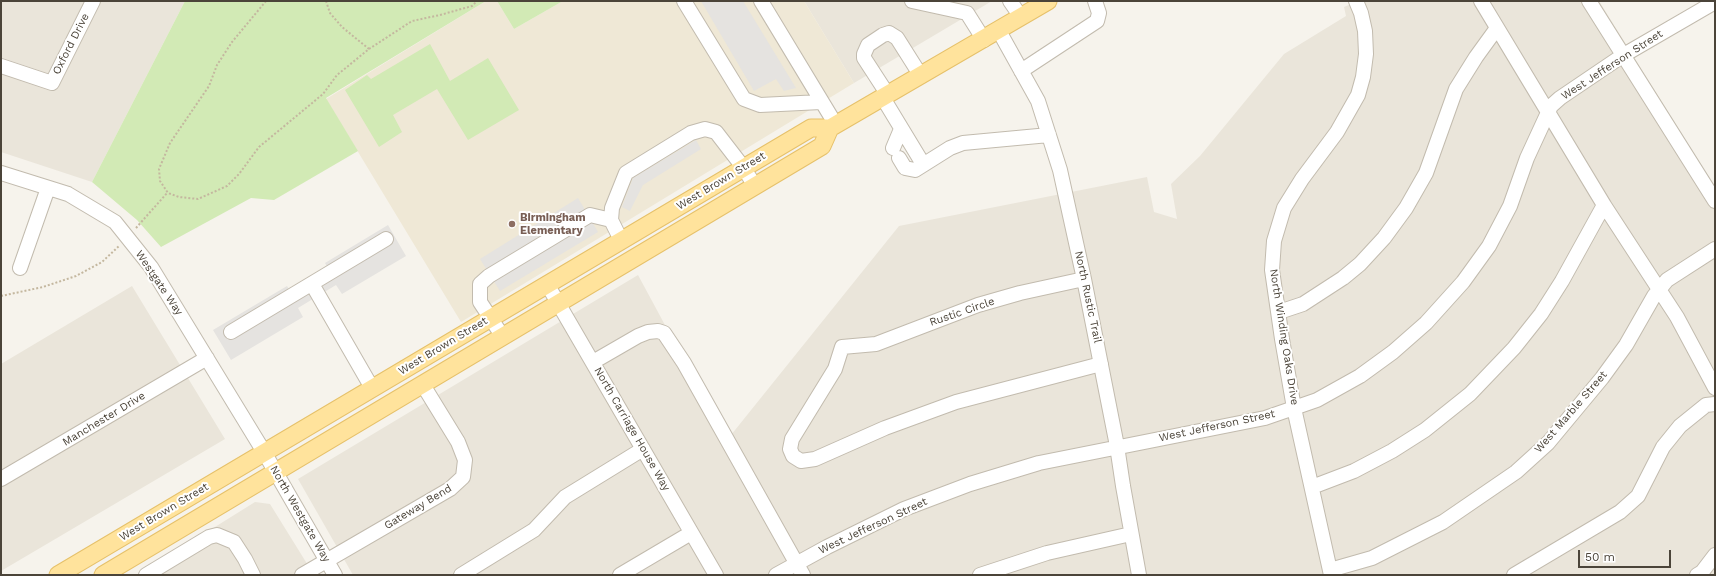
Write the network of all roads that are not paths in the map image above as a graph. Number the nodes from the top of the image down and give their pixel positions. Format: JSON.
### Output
{"nodes":[{"id":1,"x":93,"y":1,"type":"edge"},
{"id":2,"x":684,"y":1,"type":"edge"},
{"id":3,"x":761,"y":1,"type":"edge"},
{"id":4,"x":912,"y":1,"type":"edge"},
{"id":5,"x":1010,"y":1,"type":"edge"},
{"id":6,"x":1048,"y":1,"type":"edge"},
{"id":7,"x":1095,"y":1,"type":"edge"},
{"id":8,"x":1357,"y":1,"type":"edge"},
{"id":9,"x":1481,"y":1,"type":"edge"},
{"id":10,"x":1589,"y":1,"type":"edge"},
{"id":11,"x":1715,"y":2,"type":"edge"},
{"id":12,"x":1022,"y":17,"type":"junction"},
{"id":13,"x":1497,"y":28,"type":"junction"},
{"id":14,"x":999,"y":31,"type":"junction"},
{"id":15,"x":984,"y":40,"type":"junction"},
{"id":16,"x":1622,"y":56,"type":"junction"},
{"id":17,"x":1,"y":66,"type":"edge"},
{"id":18,"x":1021,"y":71,"type":"junction"},
{"id":19,"x":921,"y":76,"type":"junction"},
{"id":20,"x":885,"y":97,"type":"junction"},
{"id":21,"x":821,"y":102,"type":"junction"},
{"id":22,"x":1548,"y":111,"type":"junction"},
{"id":23,"x":833,"y":127,"type":"junction"},
{"id":24,"x":901,"y":129,"type":"junction"},
{"id":25,"x":1049,"y":135,"type":"junction"},
{"id":26,"x":744,"y":167,"type":"junction"},
{"id":27,"x":919,"y":167,"type":"junction"},
{"id":28,"x":1,"y":173,"type":"edge"},
{"id":29,"x":755,"y":186,"type":"junction"},
{"id":30,"x":48,"y":188,"type":"junction"},
{"id":31,"x":1715,"y":201,"type":"edge"},
{"id":32,"x":1604,"y":205,"type":"junction"},
{"id":33,"x":611,"y":220,"type":"junction"},
{"id":34,"x":386,"y":239,"type":"dead end"},
{"id":35,"x":621,"y":240,"type":"junction"},
{"id":36,"x":1715,"y":249,"type":"edge"},
{"id":37,"x":20,"y":268,"type":"dead end"},
{"id":38,"x":1084,"y":279,"type":"junction"},
{"id":39,"x":312,"y":284,"type":"junction"},
{"id":40,"x":547,"y":284,"type":"junction"},
{"id":41,"x":1659,"y":290,"type":"junction"},
{"id":42,"x":559,"y":303,"type":"junction"},
{"id":43,"x":1278,"y":312,"type":"junction"},
{"id":44,"x":490,"y":318,"type":"junction"},
{"id":45,"x":231,"y":332,"type":"dead end"},
{"id":46,"x":502,"y":337,"type":"junction"},
{"id":47,"x":207,"y":358,"type":"junction"},
{"id":48,"x":593,"y":362,"type":"junction"},
{"id":49,"x":1101,"y":364,"type":"junction"},
{"id":50,"x":423,"y":385,"type":"junction"},
{"id":51,"x":372,"y":388,"type":"junction"},
{"id":52,"x":1715,"y":388,"type":"edge"},
{"id":53,"x":1715,"y":404,"type":"edge"},
{"id":54,"x":1294,"y":408,"type":"junction"},
{"id":55,"x":1118,"y":446,"type":"junction"},
{"id":56,"x":643,"y":448,"type":"junction"},
{"id":57,"x":264,"y":452,"type":"junction"},
{"id":58,"x":276,"y":472,"type":"junction"},
{"id":59,"x":1,"y":479,"type":"edge"},
{"id":60,"x":1312,"y":487,"type":"junction"},
{"id":61,"x":691,"y":533,"type":"junction"},
{"id":62,"x":1131,"y":534,"type":"junction"},
{"id":63,"x":1715,"y":555,"type":"edge"},
{"id":64,"x":327,"y":561,"type":"junction"},
{"id":65,"x":799,"y":569,"type":"edge"},
{"id":66,"x":1330,"y":572,"type":"edge"},
{"id":67,"x":58,"y":575,"type":"edge"},
{"id":68,"x":103,"y":575,"type":"edge"},
{"id":69,"x":146,"y":575,"type":"edge"},
{"id":70,"x":253,"y":575,"type":"edge"},
{"id":71,"x":302,"y":575,"type":"edge"},
{"id":72,"x":335,"y":575,"type":"edge"},
{"id":73,"x":461,"y":575,"type":"edge"},
{"id":74,"x":620,"y":575,"type":"edge"},
{"id":75,"x":716,"y":575,"type":"edge"},
{"id":76,"x":776,"y":575,"type":"edge"},
{"id":77,"x":980,"y":575,"type":"edge"},
{"id":78,"x":1139,"y":575,"type":"edge"},
{"id":79,"x":1514,"y":575,"type":"edge"},
{"id":80,"x":1697,"y":575,"type":"edge"}],
"edges":[{"from":1,"to":17,"type":"street","name":"Oxford Drive"},
{"from":2,"to":21,"type":"street"},
{"from":3,"to":21,"type":"street"},
{"from":4,"to":15,"type":"street"},
{"from":5,"to":12,"type":"street"},
{"from":6,"to":12,"type":"main road","name":"West Brown Street"},
{"from":7,"to":18,"type":"street"},
{"from":8,"to":43,"type":"street","name":"North Winding Oaks Drive"},
{"from":9,"to":13,"type":"street"},
{"from":10,"to":16,"type":"street"},
{"from":11,"to":16,"type":"street","name":"West Jefferson Street"},
{"from":12,"to":14,"type":"main road","name":"West Brown Street"},
{"from":13,"to":22,"type":"street"},
{"from":13,"to":43,"type":"street"},
{"from":14,"to":15,"type":"main road","name":"West Brown Street"},
{"from":14,"to":18,"type":"street","name":"North Rustic Trail"},
{"from":15,"to":19,"type":"main road","name":"West Brown Street"},
{"from":16,"to":22,"type":"street","name":"West Jefferson Street"},
{"from":16,"to":31,"type":"street"},
{"from":18,"to":25,"type":"street","name":"North Rustic Trail"},
{"from":19,"to":20,"type":"main road","name":"West Brown Street"},
{"from":19,"to":20,"type":"street"},
{"from":20,"to":23,"type":"main road","name":"West Brown Street"},
{"from":20,"to":24,"type":"street"},
{"from":21,"to":23,"type":"street"},
{"from":22,"to":32,"type":"street"},
{"from":22,"to":54,"type":"street","name":"West Jefferson Street"},
{"from":23,"to":26,"type":"main road","name":"West Brown Street"},
{"from":23,"to":29,"type":"main road","name":"West Brown Street"},
{"from":24,"to":27,"type":"street"},
{"from":24,"to":27,"type":"street"},
{"from":25,"to":27,"type":"street"},
{"from":25,"to":38,"type":"street","name":"North Rustic Trail"},
{"from":26,"to":29,"type":"street"},
{"from":26,"to":33,"type":"street"},
{"from":26,"to":35,"type":"main road","name":"West Brown Street"},
{"from":28,"to":30,"type":"street","name":"Westgate Way"},
{"from":29,"to":42,"type":"main road","name":"West Brown Street"},
{"from":30,"to":37,"type":"street"},
{"from":30,"to":47,"type":"street","name":"Westgate Way"},
{"from":32,"to":41,"type":"street"},
{"from":32,"to":60,"type":"street"},
{"from":33,"to":35,"type":"street"},
{"from":33,"to":44,"type":"street"},
{"from":34,"to":39,"type":"street"},
{"from":35,"to":40,"type":"main road","name":"West Brown Street"},
{"from":36,"to":41,"type":"street","name":"West Marble Street"},
{"from":38,"to":49,"type":"street","name":"North Rustic Trail"},
{"from":38,"to":49,"type":"street","name":"Rustic Circle"},
{"from":39,"to":45,"type":"street"},
{"from":39,"to":51,"type":"street"},
{"from":40,"to":42,"type":"street","name":"North Carriage House Way"},
{"from":40,"to":44,"type":"main road","name":"West Brown Street"},
{"from":41,"to":52,"type":"street"},
{"from":41,"to":66,"type":"street","name":"West Marble Street"},
{"from":42,"to":46,"type":"main road","name":"West Brown Street"},
{"from":42,"to":48,"type":"street","name":"North Carriage House Way"},
{"from":43,"to":54,"type":"street","name":"North Winding Oaks Drive"},
{"from":44,"to":46,"type":"street"},
{"from":44,"to":51,"type":"main road","name":"West Brown Street"},
{"from":46,"to":50,"type":"main road","name":"West Brown Street"},
{"from":47,"to":57,"type":"street","name":"Westgate Way"},
{"from":47,"to":59,"type":"street","name":"Manchester Drive"},
{"from":48,"to":56,"type":"street","name":"North Carriage House Way"},
{"from":48,"to":65,"type":"street"},
{"from":49,"to":55,"type":"street","name":"North Rustic Trail"},
{"from":50,"to":58,"type":"main road","name":"West Brown Street"},
{"from":50,"to":64,"type":"street","name":"Gateway Bend"},
{"from":51,"to":57,"type":"main road","name":"West Brown Street"},
{"from":53,"to":79,"type":"street"},
{"from":54,"to":55,"type":"street","name":"West Jefferson Street"},
{"from":54,"to":60,"type":"street","name":"North Winding Oaks Drive"},
{"from":55,"to":62,"type":"street","name":"North Rustic Trail"},
{"from":55,"to":65,"type":"street","name":"West Jefferson Street"},
{"from":56,"to":61,"type":"street","name":"North Carriage House Way"},
{"from":56,"to":73,"type":"street"},
{"from":57,"to":58,"type":"street","name":"North Westgate Way"},
{"from":57,"to":67,"type":"main road","name":"West Brown Street"},
{"from":58,"to":64,"type":"street","name":"North Westgate Way"},
{"from":58,"to":68,"type":"main road","name":"West Brown Street"},
{"from":60,"to":66,"type":"street","name":"North Winding Oaks Drive"},
{"from":61,"to":74,"type":"street"},
{"from":61,"to":75,"type":"street","name":"North Carriage House Way"},
{"from":62,"to":77,"type":"street"},
{"from":62,"to":78,"type":"street","name":"North Rustic Trail"},
{"from":63,"to":80,"type":"street"},
{"from":64,"to":71,"type":"street","name":"Gateway Bend"},
{"from":64,"to":72,"type":"street","name":"North Westgate Way"},
{"from":65,"to":76,"type":"street","name":"West Jefferson Street"},
{"from":69,"to":70,"type":"street"}]}
